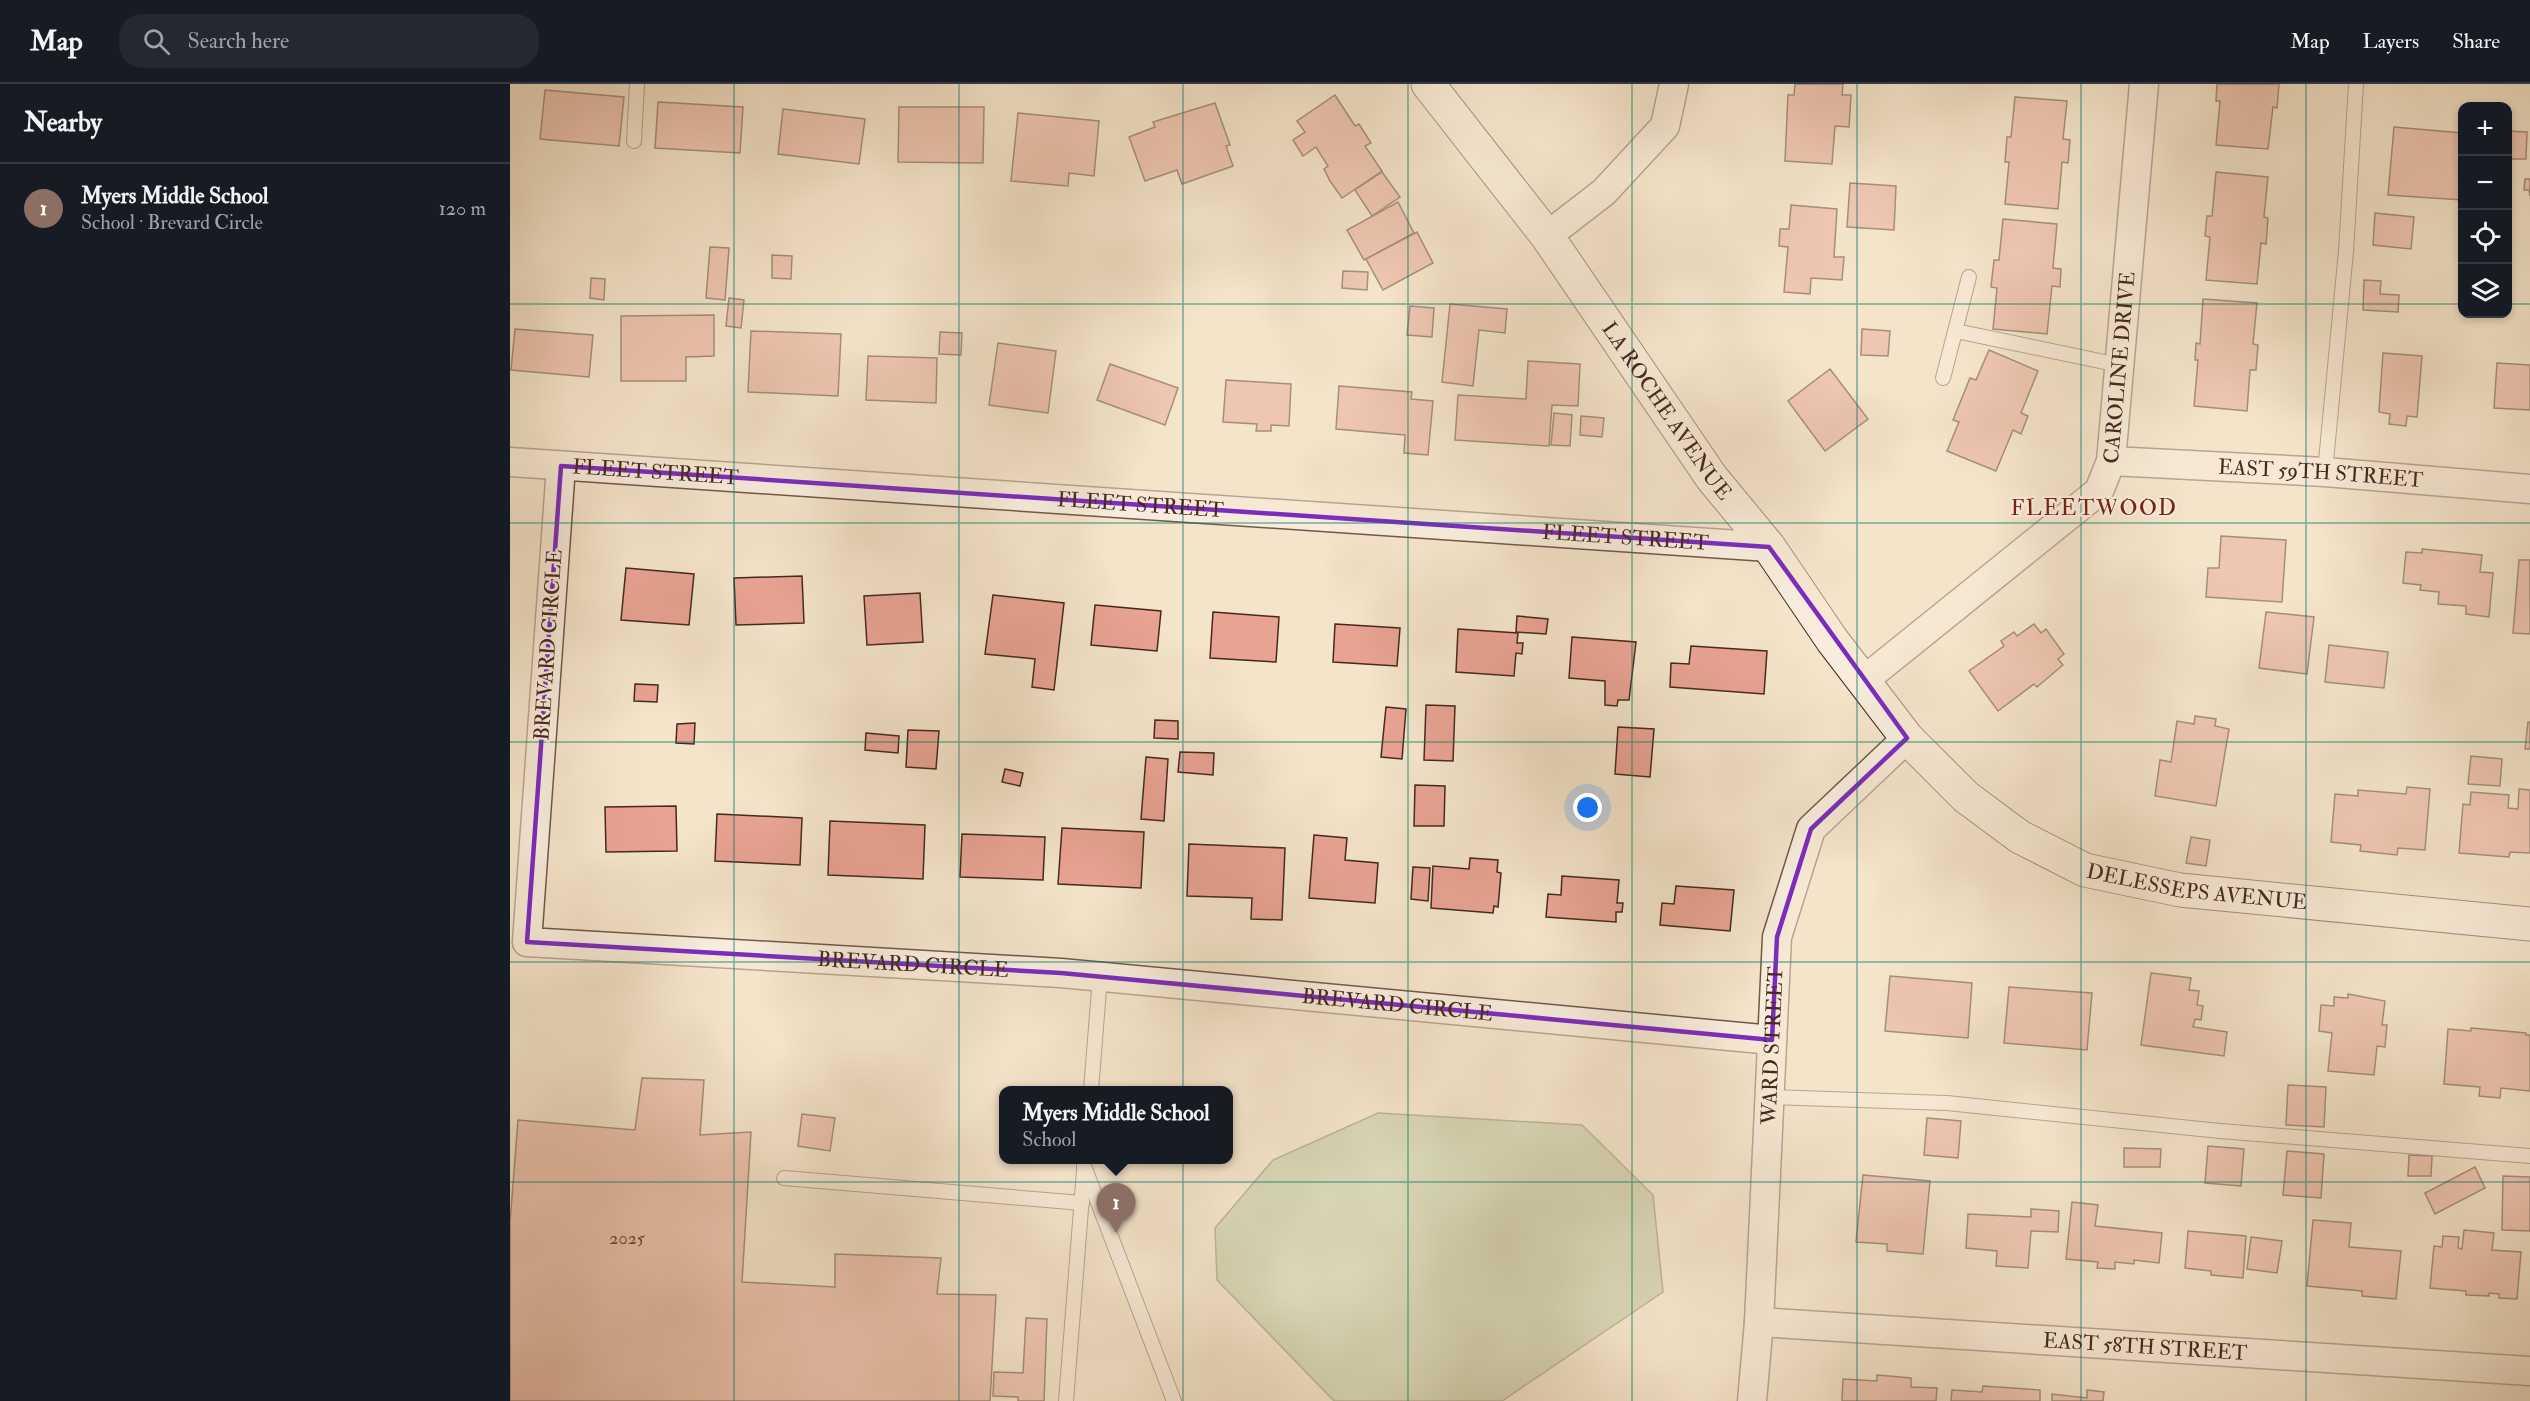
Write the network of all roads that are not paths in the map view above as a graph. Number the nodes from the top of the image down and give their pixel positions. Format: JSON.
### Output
{"nodes":[{"id":1,"x":637,"y":84,"type":"edge"},
{"id":2,"x":1428,"y":84,"type":"edge"},
{"id":3,"x":1674,"y":84,"type":"edge"},
{"id":4,"x":2144,"y":84,"type":"edge"},
{"id":5,"x":2356,"y":84,"type":"edge"},
{"id":6,"x":634,"y":141,"type":"dead end"},
{"id":7,"x":1547,"y":236,"type":"junction"},
{"id":8,"x":1969,"y":277,"type":"dead end"},
{"id":9,"x":1956,"y":331,"type":"junction"},
{"id":10,"x":2119,"y":365,"type":"junction"},
{"id":11,"x":1943,"y":378,"type":"dead end"},
{"id":12,"x":2111,"y":461,"type":"junction"},
{"id":13,"x":510,"y":462,"type":"edge"},
{"id":14,"x":561,"y":466,"type":"junction"},
{"id":15,"x":2325,"y":472,"type":"junction"},
{"id":16,"x":2530,"y":489,"type":"edge"},
{"id":17,"x":1769,"y":547,"type":"junction"},
{"id":18,"x":1863,"y":681,"type":"junction"},
{"id":19,"x":1907,"y":738,"type":"junction"},
{"id":20,"x":2530,"y":924,"type":"edge"},
{"id":21,"x":1100,"y":977,"type":"junction"},
{"id":22,"x":1772,"y":1040,"type":"junction"},
{"id":23,"x":1090,"y":1086,"type":"edge"},
{"id":24,"x":1770,"y":1097,"type":"junction"},
{"id":25,"x":2530,"y":1156,"type":"edge"},
{"id":26,"x":1085,"y":1164,"type":"edge"},
{"id":27,"x":1085,"y":1164,"type":"edge"},
{"id":28,"x":784,"y":1178,"type":"dead end"},
{"id":29,"x":1082,"y":1203,"type":"junction"},
{"id":30,"x":1759,"y":1322,"type":"junction"},
{"id":31,"x":2530,"y":1371,"type":"edge"},
{"id":32,"x":1066,"y":1401,"type":"edge"},
{"id":33,"x":1174,"y":1401,"type":"edge"},
{"id":34,"x":1752,"y":1401,"type":"edge"}],
"edges":[{"from":1,"to":6,"type":"lane"},
{"from":2,"to":7,"type":"main road","name":"LA ROCHE AVENUE"},
{"from":3,"to":7,"type":"street"},
{"from":4,"to":10,"type":"street","name":"CAROLINE DRIVE"},
{"from":5,"to":15,"type":"lane"},
{"from":7,"to":17,"type":"main road","name":"LA ROCHE AVENUE"},
{"from":8,"to":9,"type":"lane"},
{"from":9,"to":10,"type":"lane"},
{"from":9,"to":11,"type":"lane"},
{"from":10,"to":12,"type":"street","name":"CAROLINE DRIVE"},
{"from":12,"to":15,"type":"street","name":"EAST 59TH STREET"},
{"from":12,"to":18,"type":"street","name":"CAROLINE DRIVE"},
{"from":13,"to":14,"type":"street","name":"FLEET STREET"},
{"from":14,"to":17,"type":"street","name":"FLEET STREET"},
{"from":14,"to":21,"type":"street","name":"BREVARD CIRCLE"},
{"from":15,"to":16,"type":"street","name":"EAST 59TH STREET"},
{"from":17,"to":18,"type":"main road","name":"LA ROCHE AVENUE"},
{"from":18,"to":19,"type":"main road","name":"LA ROCHE AVENUE"},
{"from":19,"to":20,"type":"main road","name":"DELESSEPS AVENUE"},
{"from":19,"to":22,"type":"street","name":"WARD STREET"},
{"from":21,"to":22,"type":"street","name":"BREVARD CIRCLE"},
{"from":21,"to":23,"type":"lane"},
{"from":22,"to":24,"type":"street","name":"WARD STREET"},
{"from":24,"to":25,"type":"lane"},
{"from":24,"to":30,"type":"street","name":"WARD STREET"},
{"from":26,"to":29,"type":"lane"},
{"from":27,"to":33,"type":"lane"},
{"from":28,"to":29,"type":"lane"},
{"from":29,"to":32,"type":"lane"},
{"from":30,"to":31,"type":"street","name":"EAST 58TH STREET"},
{"from":30,"to":34,"type":"street","name":"WARD STREET"}]}
